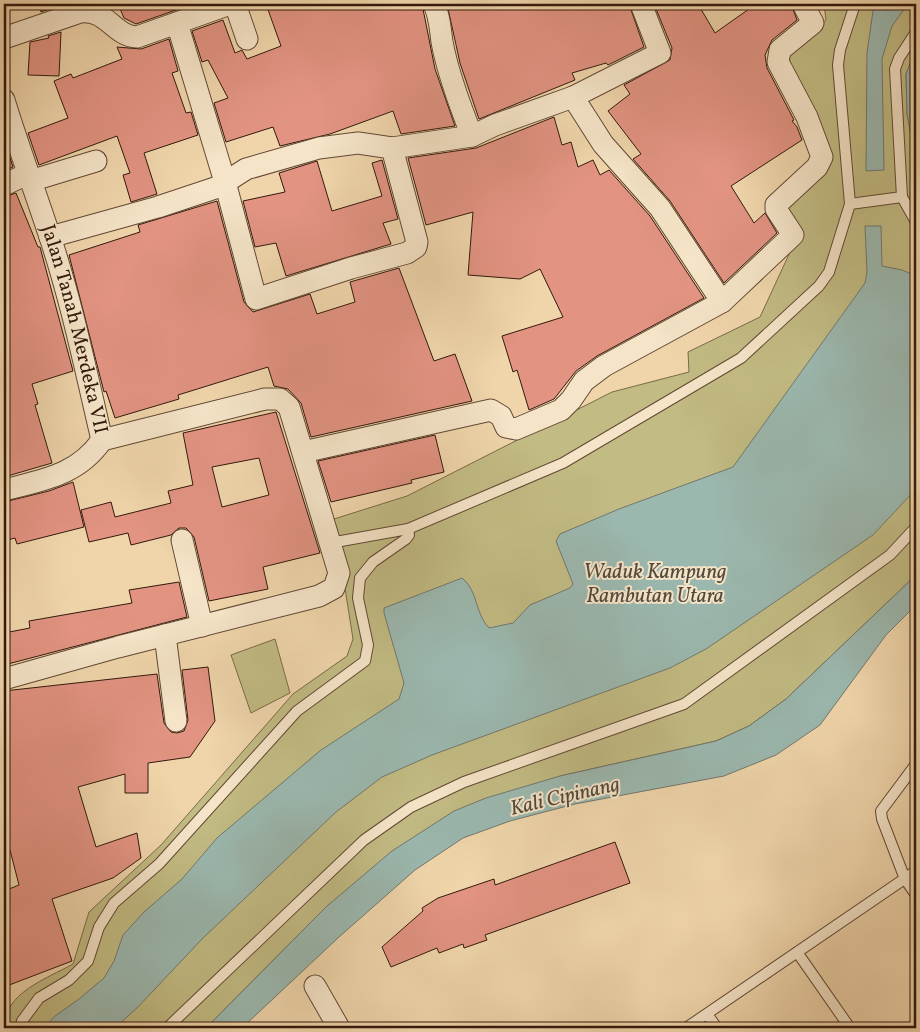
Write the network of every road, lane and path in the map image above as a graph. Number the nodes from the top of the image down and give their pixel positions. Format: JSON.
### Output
{"nodes":[{"id":1,"x":230,"y":4,"type":"edge"},
{"id":2,"x":235,"y":4,"type":"edge"},
{"id":3,"x":434,"y":4,"type":"edge"},
{"id":4,"x":641,"y":4,"type":"edge"},
{"id":5,"x":803,"y":4,"type":"edge"},
{"id":6,"x":855,"y":4,"type":"edge"},
{"id":7,"x":177,"y":23,"type":"junction"},
{"id":8,"x":916,"y":32,"type":"edge"},
{"id":9,"x":4,"y":38,"type":"edge"},
{"id":10,"x":247,"y":39,"type":"dead end"},
{"id":11,"x":573,"y":98,"type":"junction"},
{"id":12,"x":4,"y":100,"type":"edge"},
{"id":13,"x":472,"y":136,"type":"junction"},
{"id":14,"x":392,"y":148,"type":"junction"},
{"id":15,"x":96,"y":161,"type":"dead end"},
{"id":16,"x":28,"y":177,"type":"junction"},
{"id":17,"x":225,"y":182,"type":"junction"},
{"id":18,"x":4,"y":185,"type":"edge"},
{"id":19,"x":897,"y":197,"type":"junction"},
{"id":20,"x":850,"y":204,"type":"junction"},
{"id":21,"x":916,"y":222,"type":"edge"},
{"id":22,"x":50,"y":237,"type":"junction"},
{"id":23,"x":722,"y":302,"type":"junction"},
{"id":24,"x":102,"y":440,"type":"junction"},
{"id":25,"x":303,"y":452,"type":"junction"},
{"id":26,"x":4,"y":490,"type":"edge"},
{"id":27,"x":916,"y":527,"type":"edge"},
{"id":28,"x":408,"y":529,"type":"junction"},
{"id":29,"x":182,"y":540,"type":"dead end"},
{"id":30,"x":330,"y":543,"type":"junction"},
{"id":31,"x":202,"y":626,"type":"junction"},
{"id":32,"x":165,"y":635,"type":"junction"},
{"id":33,"x":4,"y":679,"type":"edge"},
{"id":34,"x":176,"y":721,"type":"dead end"},
{"id":35,"x":916,"y":764,"type":"edge"},
{"id":36,"x":916,"y":871,"type":"edge"},
{"id":37,"x":905,"y":879,"type":"junction"},
{"id":38,"x":916,"y":895,"type":"edge"},
{"id":39,"x":797,"y":952,"type":"junction"},
{"id":40,"x":315,"y":986,"type":"dead end"},
{"id":41,"x":707,"y":1014,"type":"junction"},
{"id":42,"x":20,"y":1028,"type":"edge"},
{"id":43,"x":167,"y":1028,"type":"edge"},
{"id":44,"x":339,"y":1028,"type":"edge"},
{"id":45,"x":686,"y":1028,"type":"edge"},
{"id":46,"x":717,"y":1028,"type":"edge"},
{"id":47,"x":850,"y":1028,"type":"edge"}],
"edges":[{"from":1,"to":7,"type":"street"},
{"from":2,"to":10,"type":"street"},
{"from":3,"to":13,"type":"street"},
{"from":4,"to":11,"type":"street"},
{"from":5,"to":23,"type":"street"},
{"from":6,"to":20,"type":"lane"},
{"from":7,"to":9,"type":"street"},
{"from":7,"to":17,"type":"street"},
{"from":8,"to":19,"type":"lane"},
{"from":11,"to":13,"type":"street"},
{"from":11,"to":23,"type":"street"},
{"from":12,"to":16,"type":"street","name":"Jalan Tanah Merdeka VII"},
{"from":13,"to":14,"type":"street"},
{"from":14,"to":17,"type":"street"},
{"from":14,"to":17,"type":"street"},
{"from":15,"to":16,"type":"street"},
{"from":16,"to":18,"type":"street"},
{"from":16,"to":22,"type":"street","name":"Jalan Tanah Merdeka VII"},
{"from":17,"to":22,"type":"street"},
{"from":19,"to":20,"type":"lane"},
{"from":19,"to":21,"type":"lane"},
{"from":20,"to":28,"type":"lane"},
{"from":22,"to":24,"type":"street","name":"Jalan Tanah Merdeka VII"},
{"from":23,"to":25,"type":"street"},
{"from":24,"to":25,"type":"street","name":"Jalan Tanah Merdeka VII"},
{"from":24,"to":26,"type":"street"},
{"from":25,"to":30,"type":"street","name":"Jalan Tanah Merdeka VII"},
{"from":27,"to":43,"type":"lane"},
{"from":28,"to":30,"type":"lane"},
{"from":28,"to":42,"type":"lane"},
{"from":29,"to":31,"type":"street"},
{"from":30,"to":31,"type":"street","name":"Jalan Tanah Merdeka VII"},
{"from":31,"to":32,"type":"street","name":"Jalan Tanah Merdeka VII"},
{"from":32,"to":33,"type":"street","name":"Jalan Tanah Merdeka VII"},
{"from":32,"to":34,"type":"street"},
{"from":35,"to":37,"type":"lane"},
{"from":36,"to":37,"type":"lane"},
{"from":37,"to":38,"type":"lane"},
{"from":37,"to":39,"type":"lane"},
{"from":39,"to":41,"type":"lane"},
{"from":39,"to":47,"type":"lane"},
{"from":40,"to":44,"type":"street"},
{"from":41,"to":45,"type":"lane"},
{"from":41,"to":46,"type":"lane"}]}
